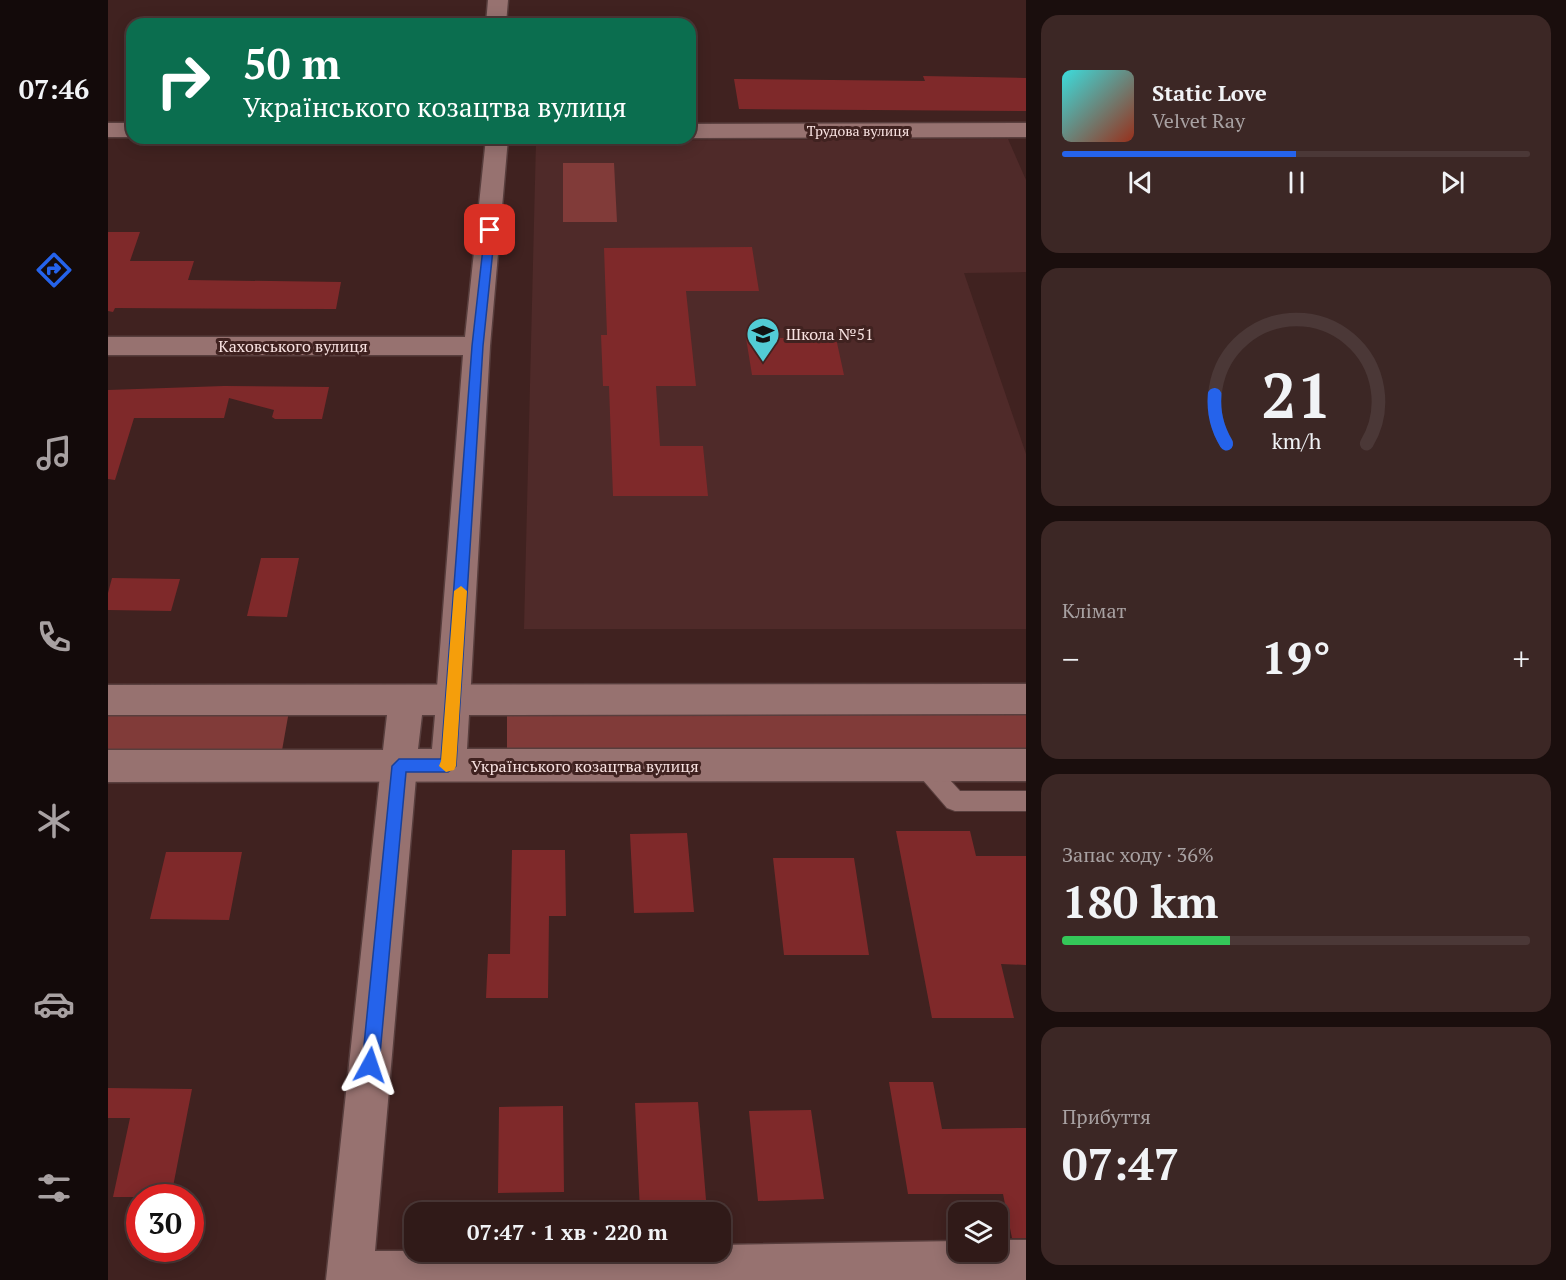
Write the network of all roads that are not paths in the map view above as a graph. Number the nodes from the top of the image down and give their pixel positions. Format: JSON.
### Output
{"nodes":[{"id":1,"x":498,"y":0,"type":"edge"},
{"id":2,"x":496,"y":18,"type":"edge"},
{"id":3,"x":108,"y":130,"type":"edge"},
{"id":4,"x":126,"y":130,"type":"edge"},
{"id":5,"x":1026,"y":130,"type":"edge"},
{"id":6,"x":696,"y":131,"type":"edge"},
{"id":7,"x":496,"y":144,"type":"edge"},
{"id":8,"x":108,"y":346,"type":"edge"},
{"id":9,"x":477,"y":346,"type":"junction"},
{"id":10,"x":1026,"y":699,"type":"edge"},
{"id":11,"x":108,"y":700,"type":"edge"},
{"id":12,"x":406,"y":700,"type":"junction"},
{"id":13,"x":453,"y":700,"type":"junction"},
{"id":14,"x":923,"y":765,"type":"junction"},
{"id":15,"x":1026,"y":765,"type":"edge"},
{"id":16,"x":108,"y":766,"type":"edge"},
{"id":17,"x":399,"y":766,"type":"junction"},
{"id":18,"x":448,"y":766,"type":"junction"},
{"id":19,"x":1026,"y":801,"type":"edge"},
{"id":20,"x":1026,"y":1263,"type":"edge"},
{"id":21,"x":350,"y":1278,"type":"edge"}],
"edges":[{"from":1,"to":2,"type":"street"},
{"from":3,"to":4,"type":"street"},
{"from":5,"to":6,"type":"street","name":"Трудова вулиця"},
{"from":7,"to":9,"type":"street"},
{"from":8,"to":9,"type":"street","name":"Каховського вулиця"},
{"from":9,"to":13,"type":"street"},
{"from":10,"to":13,"type":"street"},
{"from":11,"to":12,"type":"street"},
{"from":12,"to":13,"type":"street"},
{"from":12,"to":17,"type":"street"},
{"from":13,"to":18,"type":"street"},
{"from":14,"to":15,"type":"street","name":"Українського козацтва вулиця"},
{"from":14,"to":18,"type":"street","name":"Українського козацтва вулиця"},
{"from":14,"to":19,"type":"lane"},
{"from":16,"to":17,"type":"street","name":"Українського козацтва вулиця"},
{"from":17,"to":18,"type":"street","name":"Українського козацтва вулиця"},
{"from":17,"to":21,"type":"street"},
{"from":20,"to":21,"type":"street"}]}
